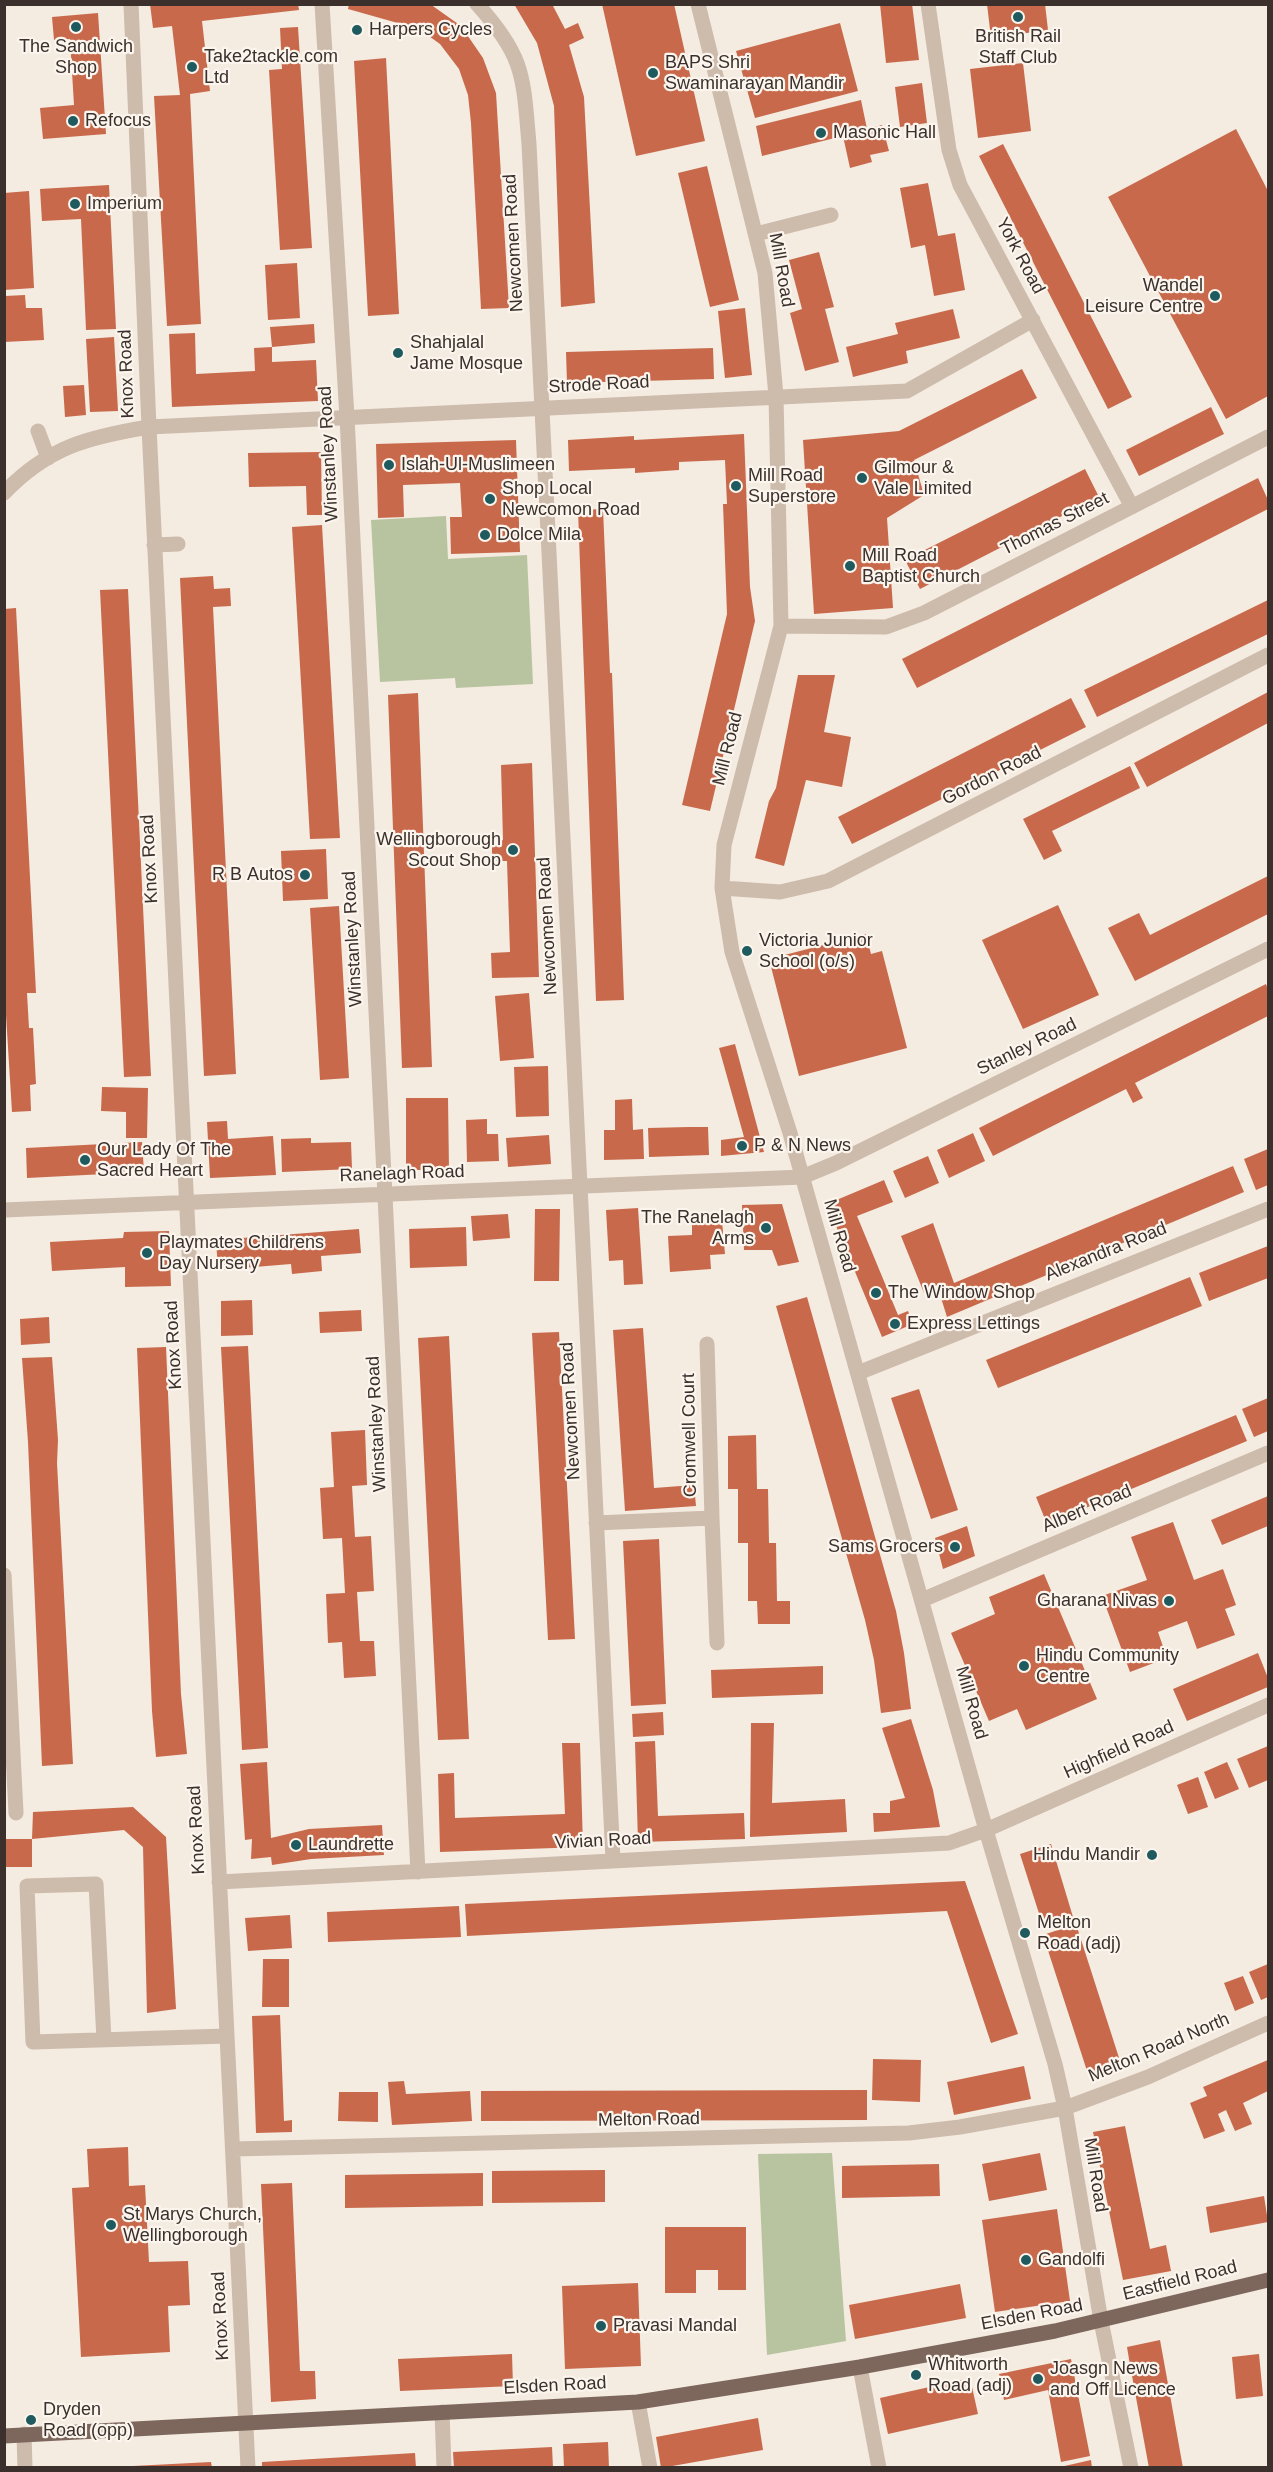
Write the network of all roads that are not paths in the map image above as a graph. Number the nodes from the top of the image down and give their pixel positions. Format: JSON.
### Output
{"nodes":[{"id":1,"x":132,"y":4,"type":"edge"},
{"id":2,"x":322,"y":4,"type":"edge"},
{"id":3,"x":477,"y":4,"type":"edge"},
{"id":4,"x":698,"y":4,"type":"edge"},
{"id":5,"x":928,"y":4,"type":"edge"},
{"id":6,"x":831,"y":215,"type":"dead end"},
{"id":7,"x":756,"y":234,"type":"junction"},
{"id":8,"x":1033,"y":320,"type":"junction"},
{"id":9,"x":776,"y":396,"type":"junction"},
{"id":10,"x":542,"y":407,"type":"junction"},
{"id":11,"x":347,"y":417,"type":"junction"},
{"id":12,"x":149,"y":427,"type":"junction"},
{"id":13,"x":38,"y":431,"type":"dead end"},
{"id":14,"x":1268,"y":440,"type":"edge"},
{"id":15,"x":48,"y":458,"type":"junction"},
{"id":16,"x":4,"y":493,"type":"edge"},
{"id":17,"x":1132,"y":507,"type":"junction"},
{"id":18,"x":178,"y":544,"type":"dead end"},
{"id":19,"x":154,"y":545,"type":"junction"},
{"id":20,"x":781,"y":626,"type":"junction"},
{"id":21,"x":1269,"y":655,"type":"edge"},
{"id":22,"x":722,"y":888,"type":"junction"},
{"id":23,"x":1269,"y":949,"type":"edge"},
{"id":24,"x":802,"y":1177,"type":"junction"},
{"id":25,"x":580,"y":1186,"type":"junction"},
{"id":26,"x":385,"y":1195,"type":"junction"},
{"id":27,"x":186,"y":1203,"type":"junction"},
{"id":28,"x":1269,"y":1209,"type":"edge"},
{"id":29,"x":4,"y":1210,"type":"edge"},
{"id":30,"x":707,"y":1344,"type":"dead end"},
{"id":31,"x":858,"y":1373,"type":"junction"},
{"id":32,"x":1269,"y":1453,"type":"edge"},
{"id":33,"x":712,"y":1518,"type":"junction"},
{"id":34,"x":596,"y":1523,"type":"junction"},
{"id":35,"x":4,"y":1575,"type":"edge"},
{"id":36,"x":922,"y":1600,"type":"junction"},
{"id":37,"x":717,"y":1643,"type":"dead end"},
{"id":38,"x":1269,"y":1705,"type":"edge"},
{"id":39,"x":16,"y":1813,"type":"dead end"},
{"id":40,"x":986,"y":1830,"type":"junction"},
{"id":41,"x":613,"y":1860,"type":"junction"},
{"id":42,"x":418,"y":1872,"type":"junction"},
{"id":43,"x":219,"y":1882,"type":"junction"},
{"id":44,"x":1269,"y":2023,"type":"edge"},
{"id":45,"x":227,"y":2036,"type":"junction"},
{"id":46,"x":104,"y":2040,"type":"junction"},
{"id":47,"x":1065,"y":2108,"type":"junction"},
{"id":48,"x":232,"y":2149,"type":"junction"},
{"id":49,"x":1269,"y":2280,"type":"edge"},
{"id":50,"x":1101,"y":2321,"type":"junction"},
{"id":51,"x":860,"y":2367,"type":"junction"},
{"id":52,"x":638,"y":2402,"type":"junction"},
{"id":53,"x":442,"y":2412,"type":"junction"},
{"id":54,"x":246,"y":2422,"type":"junction"},
{"id":55,"x":24,"y":2434,"type":"junction"},
{"id":56,"x":4,"y":2436,"type":"edge"},
{"id":57,"x":26,"y":2468,"type":"edge"},
{"id":58,"x":248,"y":2468,"type":"edge"},
{"id":59,"x":444,"y":2468,"type":"edge"},
{"id":60,"x":650,"y":2468,"type":"edge"},
{"id":61,"x":879,"y":2468,"type":"edge"},
{"id":62,"x":1131,"y":2468,"type":"edge"}],
"edges":[{"from":1,"to":12,"type":"street","name":"Knox Road"},
{"from":2,"to":11,"type":"street","name":"Winstanley Road"},
{"from":3,"to":10,"type":"street","name":"Newcomen Road"},
{"from":4,"to":7,"type":"street","name":"Mill Road"},
{"from":5,"to":8,"type":"street","name":"York Road"},
{"from":6,"to":7,"type":"street"},
{"from":7,"to":9,"type":"street","name":"Mill Road"},
{"from":8,"to":9,"type":"street","name":"Strode Road"},
{"from":8,"to":17,"type":"street","name":"York Road"},
{"from":9,"to":10,"type":"street","name":"Strode Road"},
{"from":9,"to":20,"type":"street","name":"Mill Road"},
{"from":10,"to":11,"type":"street","name":"Strode Road"},
{"from":10,"to":25,"type":"street","name":"Newcomen Road"},
{"from":11,"to":12,"type":"street","name":"Strode Road"},
{"from":11,"to":26,"type":"street","name":"Winstanley Road"},
{"from":12,"to":15,"type":"street","name":"Strode Road"},
{"from":12,"to":19,"type":"street","name":"Knox Road"},
{"from":13,"to":15,"type":"street"},
{"from":14,"to":17,"type":"street","name":"Thomas Street"},
{"from":15,"to":16,"type":"street","name":"Strode Road"},
{"from":17,"to":20,"type":"street","name":"Thomas Street"},
{"from":18,"to":19,"type":"street"},
{"from":19,"to":27,"type":"street","name":"Knox Road"},
{"from":20,"to":22,"type":"street","name":"Mill Road"},
{"from":21,"to":22,"type":"street","name":"Gordon Road"},
{"from":22,"to":24,"type":"street","name":"Mill Road"},
{"from":23,"to":24,"type":"street","name":"Stanley Road"},
{"from":24,"to":25,"type":"street","name":"Ranelagh Road"},
{"from":24,"to":31,"type":"street","name":"Mill Road"},
{"from":25,"to":26,"type":"street","name":"Ranelagh Road"},
{"from":25,"to":34,"type":"street","name":"Newcomen Road"},
{"from":26,"to":27,"type":"street","name":"Ranelagh Road"},
{"from":26,"to":42,"type":"street","name":"Winstanley Road"},
{"from":27,"to":29,"type":"street","name":"Ranelagh Road"},
{"from":27,"to":43,"type":"street","name":"Knox Road"},
{"from":28,"to":31,"type":"street","name":"Alexandra Road"},
{"from":30,"to":33,"type":"street","name":"Cromwell Court"},
{"from":31,"to":36,"type":"street","name":"Mill Road"},
{"from":32,"to":36,"type":"street","name":"Albert Road"},
{"from":33,"to":34,"type":"street","name":"Cromwell Court"},
{"from":33,"to":37,"type":"street"},
{"from":34,"to":41,"type":"street","name":"Newcomen Road"},
{"from":35,"to":39,"type":"street"},
{"from":36,"to":40,"type":"street","name":"Mill Road"},
{"from":38,"to":40,"type":"street","name":"Highfield Road"},
{"from":40,"to":41,"type":"street","name":"Vivian Road"},
{"from":40,"to":47,"type":"street","name":"Mill Road"},
{"from":41,"to":42,"type":"street","name":"Vivian Road"},
{"from":42,"to":43,"type":"street","name":"Vivian Road"},
{"from":43,"to":45,"type":"street","name":"Knox Road"},
{"from":44,"to":47,"type":"street","name":"Melton Road North"},
{"from":45,"to":46,"type":"street"},
{"from":45,"to":48,"type":"street","name":"Knox Road"},
{"from":46,"to":46,"type":"street"},
{"from":47,"to":48,"type":"street","name":"Melton Road"},
{"from":47,"to":50,"type":"street","name":"Mill Road"},
{"from":48,"to":54,"type":"street","name":"Knox Road"},
{"from":49,"to":50,"type":"main road","name":"Eastfield Road"},
{"from":50,"to":51,"type":"main road","name":"Elsden Road"},
{"from":50,"to":62,"type":"street","name":"Mill Road"},
{"from":51,"to":52,"type":"main road","name":"Elsden Road"},
{"from":51,"to":61,"type":"street"},
{"from":52,"to":53,"type":"main road","name":"Elsden Road"},
{"from":52,"to":60,"type":"street"},
{"from":53,"to":54,"type":"main road","name":"Elsden Road"},
{"from":53,"to":59,"type":"street"},
{"from":54,"to":55,"type":"main road","name":"Elsden Road"},
{"from":54,"to":58,"type":"street","name":"Knox Road"},
{"from":55,"to":56,"type":"main road","name":"Elsden Road"},
{"from":55,"to":57,"type":"street"}]}
